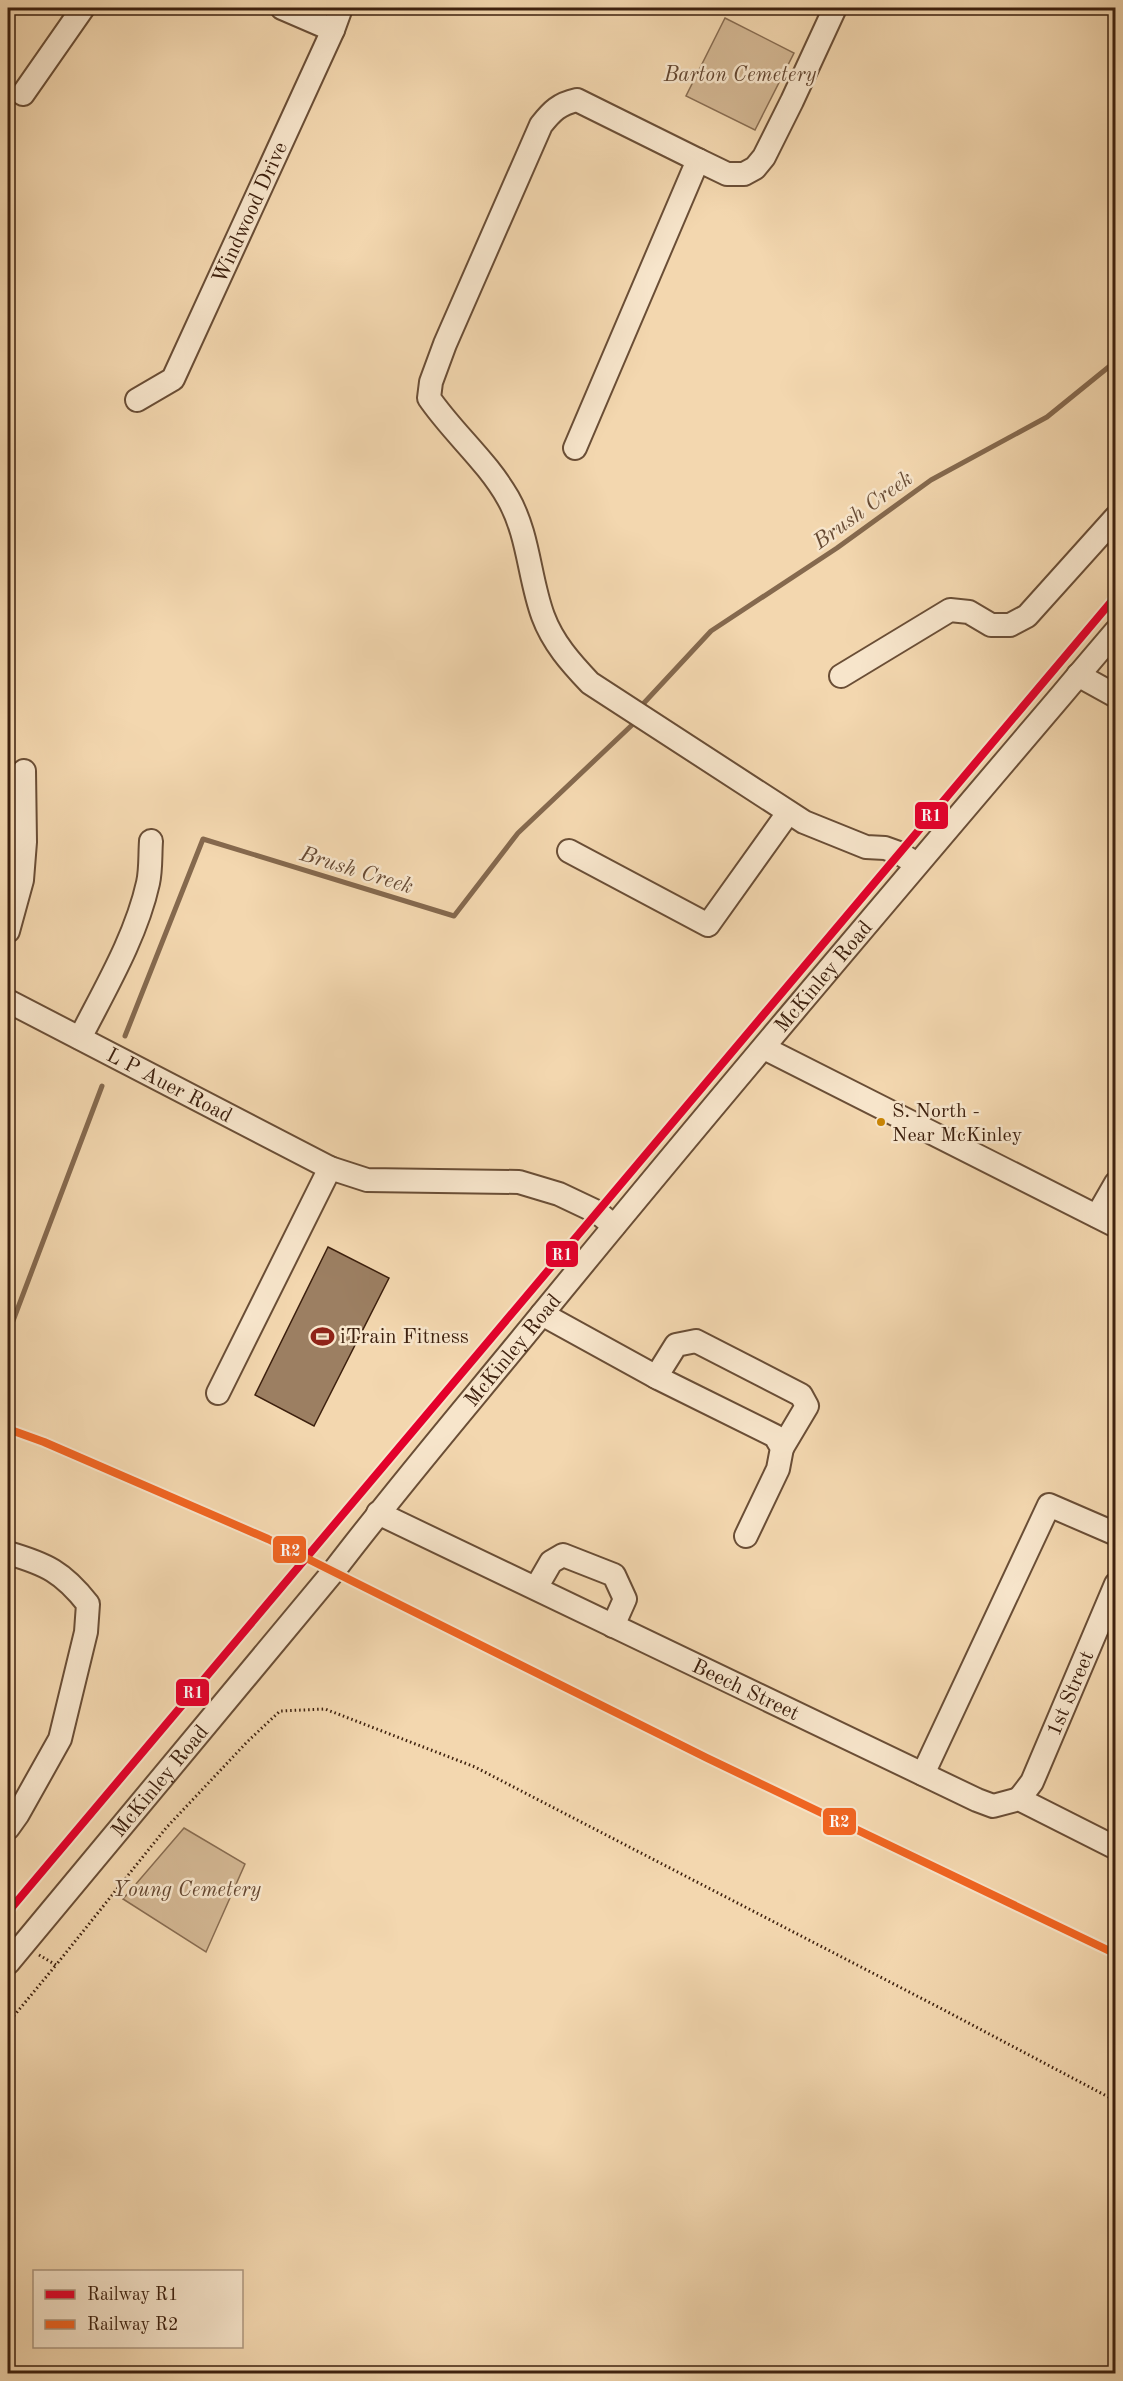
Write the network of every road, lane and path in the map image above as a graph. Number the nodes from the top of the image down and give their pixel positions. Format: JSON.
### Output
{"nodes":[{"id":1,"x":83,"y":8,"type":"edge"},
{"id":2,"x":282,"y":8,"type":"edge"},
{"id":3,"x":341,"y":8,"type":"edge"},
{"id":4,"x":836,"y":8,"type":"edge"},
{"id":5,"x":333,"y":30,"type":"junction"},
{"id":6,"x":23,"y":94,"type":"dead end"},
{"id":7,"x":698,"y":160,"type":"junction"},
{"id":8,"x":137,"y":400,"type":"dead end"},
{"id":9,"x":575,"y":448,"type":"dead end"},
{"id":10,"x":1116,"y":517,"type":"edge"},
{"id":11,"x":1116,"y":631,"type":"edge"},
{"id":12,"x":1078,"y":675,"type":"junction"},
{"id":13,"x":841,"y":676,"type":"dead end"},
{"id":14,"x":1116,"y":696,"type":"edge"},
{"id":15,"x":24,"y":771,"type":"dead end"},
{"id":16,"x":788,"y":813,"type":"junction"},
{"id":17,"x":151,"y":841,"type":"dead end"},
{"id":18,"x":569,"y":851,"type":"dead end"},
{"id":19,"x":917,"y":864,"type":"junction"},
{"id":20,"x":8,"y":931,"type":"edge"},
{"id":21,"x":8,"y":1001,"type":"edge"},
{"id":22,"x":80,"y":1038,"type":"junction"},
{"id":23,"x":764,"y":1048,"type":"junction"},
{"id":24,"x":330,"y":1168,"type":"junction"},
{"id":25,"x":1116,"y":1183,"type":"edge"},
{"id":26,"x":1106,"y":1221,"type":"edge"},
{"id":27,"x":614,"y":1226,"type":"junction"},
{"id":28,"x":542,"y":1314,"type":"junction"},
{"id":29,"x":656,"y":1377,"type":"junction"},
{"id":30,"x":218,"y":1393,"type":"dead end"},
{"id":31,"x":782,"y":1448,"type":"junction"},
{"id":32,"x":378,"y":1513,"type":"junction"},
{"id":33,"x":1116,"y":1534,"type":"edge"},
{"id":34,"x":746,"y":1536,"type":"dead end"},
{"id":35,"x":8,"y":1553,"type":"edge"},
{"id":36,"x":1116,"y":1584,"type":"edge"},
{"id":37,"x":536,"y":1588,"type":"junction"},
{"id":38,"x":613,"y":1626,"type":"junction"},
{"id":39,"x":924,"y":1774,"type":"junction"},
{"id":40,"x":1019,"y":1799,"type":"junction"},
{"id":41,"x":8,"y":1828,"type":"edge"},
{"id":42,"x":1116,"y":1848,"type":"edge"},
{"id":43,"x":23,"y":1944,"type":"junction"},
{"id":44,"x":8,"y":1963,"type":"edge"},
{"id":45,"x":56,"y":1965,"type":"junction"},
{"id":46,"x":8,"y":2024,"type":"edge"},
{"id":47,"x":1116,"y":2101,"type":"edge"}],
"edges":[{"from":1,"to":6,"type":"street"},
{"from":2,"to":5,"type":"street"},
{"from":3,"to":5,"type":"street","name":"Windwood Drive"},
{"from":4,"to":7,"type":"street"},
{"from":5,"to":8,"type":"street","name":"Windwood Drive"},
{"from":7,"to":9,"type":"street"},
{"from":7,"to":16,"type":"street"},
{"from":10,"to":13,"type":"street"},
{"from":11,"to":12,"type":"street","name":"McKinley Road"},
{"from":12,"to":14,"type":"street"},
{"from":12,"to":19,"type":"street","name":"McKinley Road"},
{"from":15,"to":20,"type":"street"},
{"from":16,"to":18,"type":"street"},
{"from":16,"to":19,"type":"street"},
{"from":17,"to":22,"type":"street"},
{"from":19,"to":23,"type":"street","name":"McKinley Road"},
{"from":21,"to":22,"type":"street","name":"L P Auer Road"},
{"from":22,"to":24,"type":"street","name":"L P Auer Road"},
{"from":23,"to":26,"type":"street"},
{"from":23,"to":27,"type":"street","name":"McKinley Road"},
{"from":24,"to":27,"type":"street","name":"L P Auer Road"},
{"from":24,"to":30,"type":"street"},
{"from":25,"to":26,"type":"street"},
{"from":27,"to":28,"type":"street","name":"McKinley Road"},
{"from":28,"to":29,"type":"street"},
{"from":28,"to":32,"type":"street","name":"McKinley Road"},
{"from":29,"to":31,"type":"street"},
{"from":29,"to":31,"type":"street"},
{"from":31,"to":34,"type":"street"},
{"from":32,"to":37,"type":"street","name":"Beech Street"},
{"from":32,"to":43,"type":"street","name":"McKinley Road"},
{"from":33,"to":39,"type":"street"},
{"from":35,"to":41,"type":"street"},
{"from":36,"to":40,"type":"street","name":"1st Street"},
{"from":37,"to":38,"type":"street","name":"Beech Street"},
{"from":37,"to":38,"type":"street"},
{"from":38,"to":39,"type":"street","name":"Beech Street"},
{"from":39,"to":40,"type":"street","name":"Beech Street"},
{"from":40,"to":42,"type":"street"},
{"from":43,"to":44,"type":"street","name":"McKinley Road"},
{"from":43,"to":45,"type":"path"},
{"from":45,"to":46,"type":"path"},
{"from":45,"to":47,"type":"path"}]}
